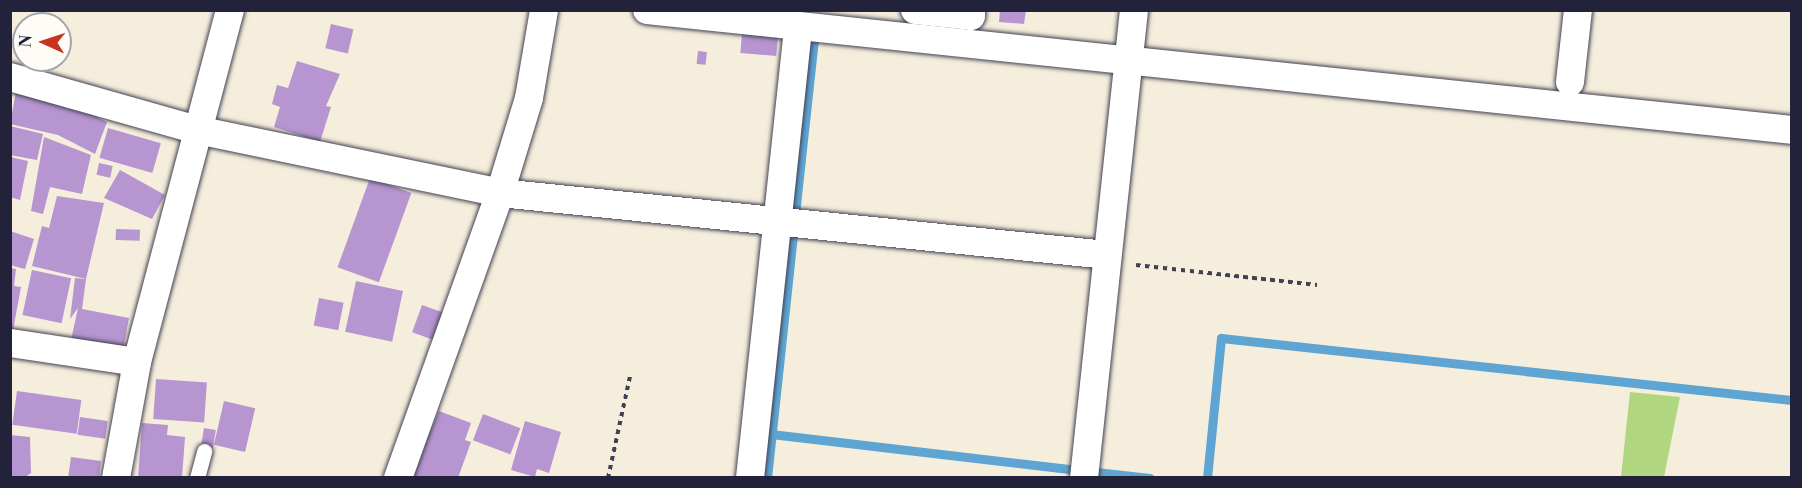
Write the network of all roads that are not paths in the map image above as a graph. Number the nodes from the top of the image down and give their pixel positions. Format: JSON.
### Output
{"nodes":[{"id":1,"x":231,"y":10,"type":"edge"},
{"id":2,"x":544,"y":10,"type":"edge"},
{"id":3,"x":647,"y":10,"type":"edge"},
{"id":4,"x":915,"y":10,"type":"edge"},
{"id":5,"x":971,"y":10,"type":"edge"},
{"id":6,"x":1134,"y":10,"type":"edge"},
{"id":7,"x":1578,"y":10,"type":"edge"},
{"id":8,"x":798,"y":27,"type":"junction"},
{"id":9,"x":1128,"y":62,"type":"junction"},
{"id":10,"x":10,"y":77,"type":"edge"},
{"id":11,"x":1570,"y":81,"type":"dead end"},
{"id":12,"x":197,"y":130,"type":"junction"},
{"id":13,"x":1791,"y":130,"type":"edge"},
{"id":14,"x":500,"y":193,"type":"junction"},
{"id":15,"x":779,"y":222,"type":"junction"},
{"id":16,"x":1107,"y":258,"type":"junction"},
{"id":17,"x":10,"y":343,"type":"edge"},
{"id":18,"x":137,"y":362,"type":"junction"},
{"id":19,"x":204,"y":451,"type":"dead end"},
{"id":20,"x":116,"y":477,"type":"edge"},
{"id":21,"x":197,"y":477,"type":"edge"},
{"id":22,"x":398,"y":477,"type":"edge"},
{"id":23,"x":750,"y":477,"type":"edge"},
{"id":24,"x":1084,"y":477,"type":"edge"}],
"edges":[{"from":1,"to":12,"type":"street"},
{"from":2,"to":14,"type":"street"},
{"from":3,"to":8,"type":"street"},
{"from":4,"to":5,"type":"street"},
{"from":6,"to":9,"type":"street"},
{"from":7,"to":11,"type":"street"},
{"from":8,"to":9,"type":"street"},
{"from":8,"to":15,"type":"street"},
{"from":9,"to":13,"type":"street"},
{"from":9,"to":16,"type":"street"},
{"from":10,"to":12,"type":"street"},
{"from":12,"to":14,"type":"street"},
{"from":12,"to":18,"type":"street"},
{"from":14,"to":15,"type":"street"},
{"from":14,"to":22,"type":"street"},
{"from":15,"to":16,"type":"street"},
{"from":15,"to":23,"type":"street"},
{"from":16,"to":24,"type":"street"},
{"from":17,"to":18,"type":"street"},
{"from":18,"to":20,"type":"street"},
{"from":19,"to":21,"type":"lane"}]}
